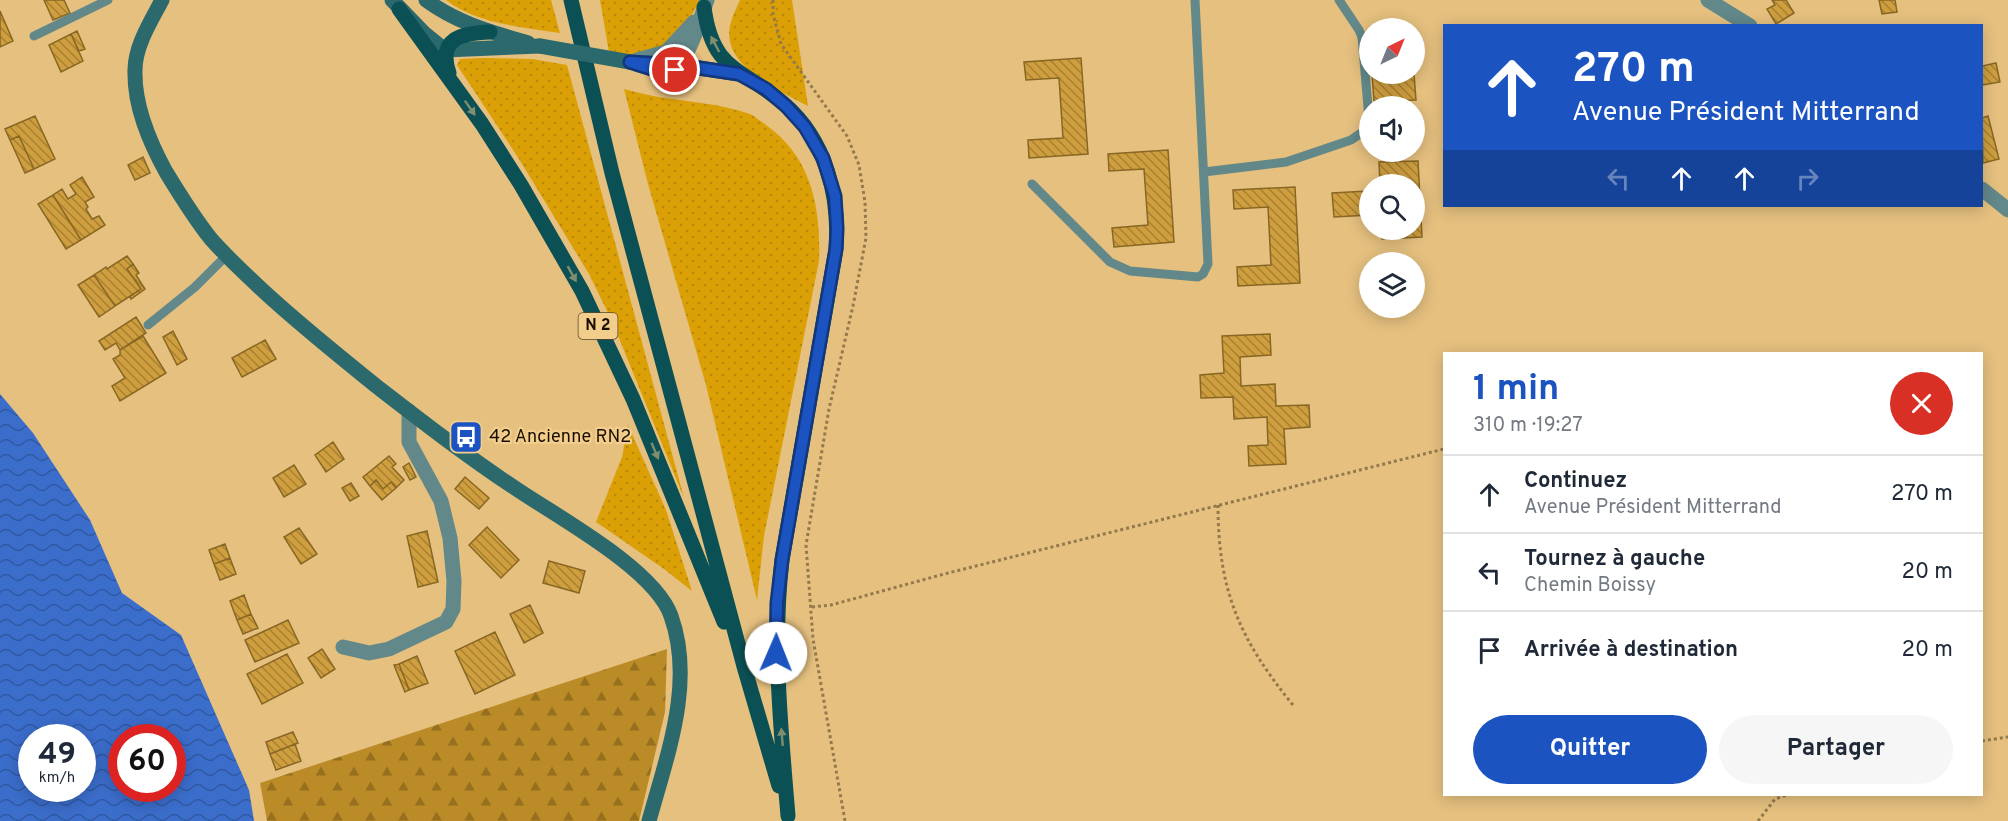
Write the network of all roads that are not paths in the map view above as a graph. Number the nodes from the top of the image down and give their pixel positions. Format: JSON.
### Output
{"nodes":[{"id":1,"x":108,"y":0,"type":"edge"},
{"id":2,"x":162,"y":0,"type":"edge"},
{"id":3,"x":426,"y":0,"type":"edge"},
{"id":4,"x":570,"y":0,"type":"edge"},
{"id":5,"x":1195,"y":0,"type":"edge"},
{"id":6,"x":1339,"y":0,"type":"edge"},
{"id":7,"x":1708,"y":0,"type":"edge"},
{"id":8,"x":706,"y":4,"type":"edge"},
{"id":9,"x":395,"y":5,"type":"edge"},
{"id":10,"x":1747,"y":24,"type":"edge"},
{"id":11,"x":490,"y":32,"type":"junction"},
{"id":12,"x":34,"y":36,"type":"dead end"},
{"id":13,"x":540,"y":46,"type":"junction"},
{"id":14,"x":445,"y":51,"type":"junction"},
{"id":15,"x":630,"y":62,"type":"junction"},
{"id":16,"x":679,"y":65,"type":"junction"},
{"id":17,"x":739,"y":74,"type":"junction"},
{"id":18,"x":452,"y":82,"type":"junction"},
{"id":19,"x":1204,"y":172,"type":"junction"},
{"id":20,"x":1032,"y":184,"type":"dead end"},
{"id":21,"x":1983,"y":190,"type":"edge"},
{"id":22,"x":2008,"y":210,"type":"edge"},
{"id":23,"x":226,"y":256,"type":"junction"},
{"id":24,"x":148,"y":325,"type":"dead end"},
{"id":25,"x":409,"y":411,"type":"junction"},
{"id":26,"x":343,"y":646,"type":"dead end"},
{"id":27,"x":744,"y":670,"type":"junction"},
{"id":28,"x":789,"y":818,"type":"edge"},
{"id":29,"x":649,"y":821,"type":"edge"}],
"edges":[{"from":1,"to":12,"type":"lane"},
{"from":2,"to":23,"type":"main road"},
{"from":3,"to":11,"type":"main road","number":"N 2"},
{"from":4,"to":27,"type":"main road","number":"N 2"},
{"from":5,"to":19,"type":"lane"},
{"from":6,"to":19,"type":"lane"},
{"from":7,"to":10,"type":"street"},
{"from":8,"to":15,"type":"street"},
{"from":8,"to":16,"type":"street"},
{"from":17,"to":8,"type":"main road","one_way":true},
{"from":9,"to":14,"type":"main road","number":"N 2"},
{"from":9,"to":18,"type":"main road","number":"N 2"},
{"from":11,"to":13,"type":"main road","number":"N 2"},
{"from":11,"to":14,"type":"main road","number":"N 2"},
{"from":13,"to":14,"type":"main road","number":"N 2"},
{"from":13,"to":15,"type":"main road","number":"N 2","bridge":true},
{"from":14,"to":18,"type":"main road"},
{"from":15,"to":16,"type":"main road","number":"N 2"},
{"from":16,"to":17,"type":"main road","number":"N 2"},
{"from":28,"to":17,"type":"main road","number":"N 2","one_way":true},
{"from":18,"to":27,"type":"main road","number":"N 2","one_way":true},
{"from":19,"to":20,"type":"lane"},
{"from":21,"to":22,"type":"street"},
{"from":23,"to":24,"type":"lane"},
{"from":23,"to":25,"type":"main road"},
{"from":25,"to":26,"type":"street"},
{"from":25,"to":29,"type":"main road"},
{"from":27,"to":28,"type":"main road","number":"N 2"}]}
